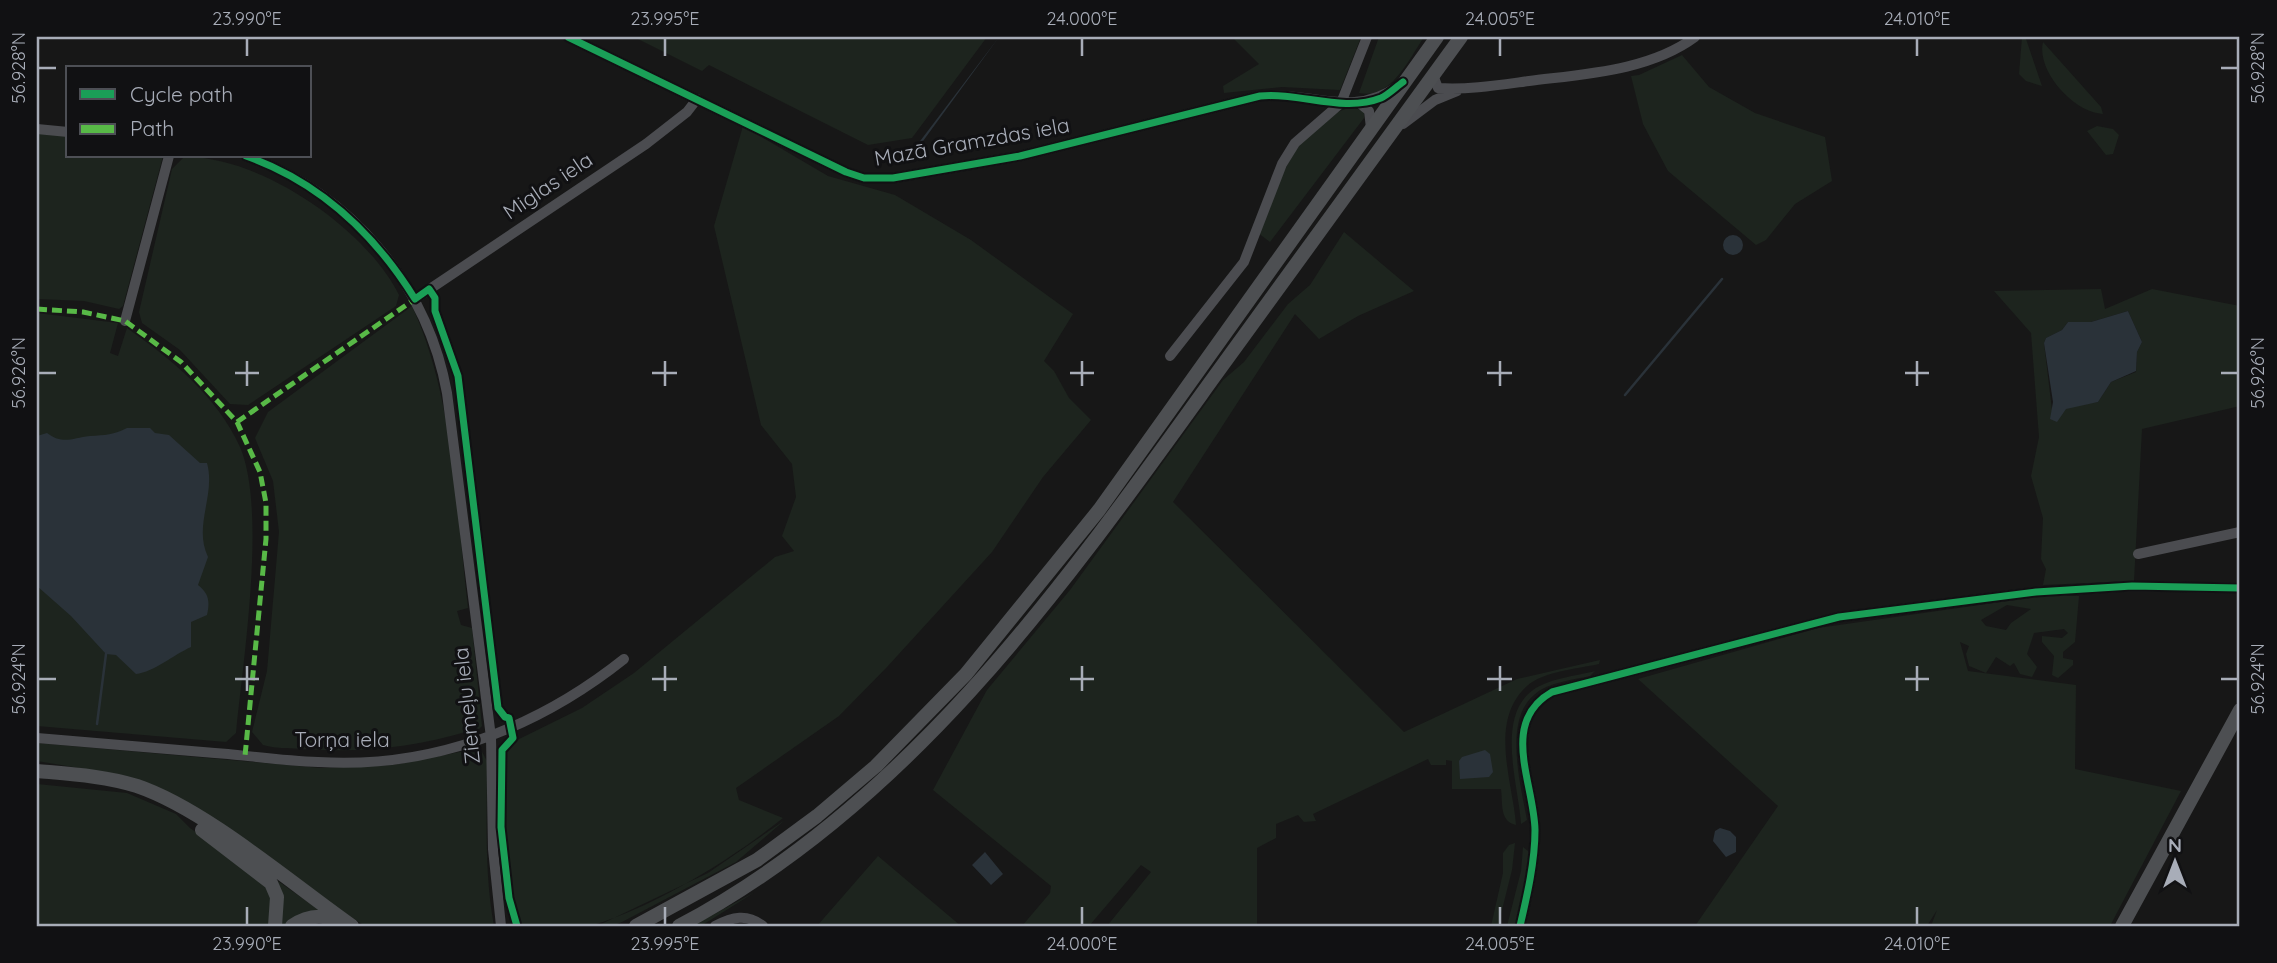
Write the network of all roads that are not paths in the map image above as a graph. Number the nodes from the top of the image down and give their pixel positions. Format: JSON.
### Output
{"nodes":[{"id":1,"x":568,"y":37,"type":"edge"},
{"id":2,"x":1367,"y":37,"type":"edge"},
{"id":3,"x":1437,"y":37,"type":"edge"},
{"id":4,"x":1461,"y":37,"type":"edge"},
{"id":5,"x":1695,"y":37,"type":"edge"},
{"id":6,"x":1433,"y":75,"type":"junction"},
{"id":7,"x":1403,"y":82,"type":"junction"},
{"id":8,"x":1460,"y":89,"type":"junction"},
{"id":9,"x":697,"y":99,"type":"junction"},
{"id":10,"x":1358,"y":102,"type":"junction"},
{"id":11,"x":1341,"y":103,"type":"junction"},
{"id":12,"x":37,"y":129,"type":"edge"},
{"id":13,"x":66,"y":132,"type":"edge"},
{"id":14,"x":1371,"y":132,"type":"junction"},
{"id":15,"x":1392,"y":132,"type":"junction"},
{"id":16,"x":168,"y":158,"type":"edge"},
{"id":17,"x":250,"y":158,"type":"edge"},
{"id":18,"x":415,"y":299,"type":"junction"},
{"id":19,"x":125,"y":321,"type":"dead end"},
{"id":20,"x":1170,"y":356,"type":"dead end"},
{"id":21,"x":2240,"y":532,"type":"edge"},
{"id":22,"x":2138,"y":554,"type":"dead end"},
{"id":23,"x":2240,"y":588,"type":"edge"},
{"id":24,"x":624,"y":660,"type":"dead end"},
{"id":25,"x":2240,"y":709,"type":"edge"},
{"id":26,"x":491,"y":737,"type":"junction"},
{"id":27,"x":37,"y":738,"type":"edge"},
{"id":28,"x":37,"y":771,"type":"edge"},
{"id":29,"x":183,"y":809,"type":"junction"},
{"id":30,"x":504,"y":925,"type":"edge"},
{"id":31,"x":275,"y":926,"type":"edge"},
{"id":32,"x":292,"y":926,"type":"edge"},
{"id":33,"x":351,"y":926,"type":"edge"},
{"id":34,"x":636,"y":926,"type":"edge"},
{"id":35,"x":679,"y":926,"type":"edge"},
{"id":36,"x":715,"y":926,"type":"edge"},
{"id":37,"x":763,"y":926,"type":"edge"},
{"id":38,"x":1521,"y":926,"type":"edge"},
{"id":39,"x":2122,"y":926,"type":"edge"}],
"edges":[{"from":1,"to":9,"type":"street","name":"Mazā Gramzdas iela"},
{"from":2,"to":11,"type":"street"},
{"from":3,"to":7,"type":"main road"},
{"from":4,"to":6,"type":"main road"},
{"from":5,"to":8,"type":"street"},
{"from":6,"to":8,"type":"street"},
{"from":6,"to":15,"type":"main road"},
{"from":7,"to":10,"type":"street","name":"Mazā Gramzdas iela"},
{"from":7,"to":14,"type":"main road"},
{"from":8,"to":15,"type":"street"},
{"from":9,"to":11,"type":"street","name":"Mazā Gramzdas iela"},
{"from":9,"to":18,"type":"street","name":"Miglas iela"},
{"from":10,"to":11,"type":"street","name":"Mazā Gramzdas iela"},
{"from":10,"to":14,"type":"street"},
{"from":11,"to":20,"type":"street"},
{"from":12,"to":13,"type":"street"},
{"from":14,"to":34,"type":"main road"},
{"from":15,"to":35,"type":"main road"},
{"from":16,"to":19,"type":"street"},
{"from":17,"to":18,"type":"street","name":"Ziemeļu iela"},
{"from":18,"to":26,"type":"street","name":"Ziemeļu iela"},
{"from":21,"to":22,"type":"street"},
{"from":23,"to":38,"type":"street"},
{"from":24,"to":26,"type":"street","name":"Torņa iela"},
{"from":25,"to":39,"type":"main road"},
{"from":26,"to":27,"type":"street","name":"Torņa iela"},
{"from":26,"to":30,"type":"street","name":"Ziemeļu iela"},
{"from":28,"to":29,"type":"main road"},
{"from":29,"to":31,"type":"main road"},
{"from":29,"to":33,"type":"main road"},
{"from":32,"to":33,"type":"main road"},
{"from":36,"to":37,"type":"street"}]}
